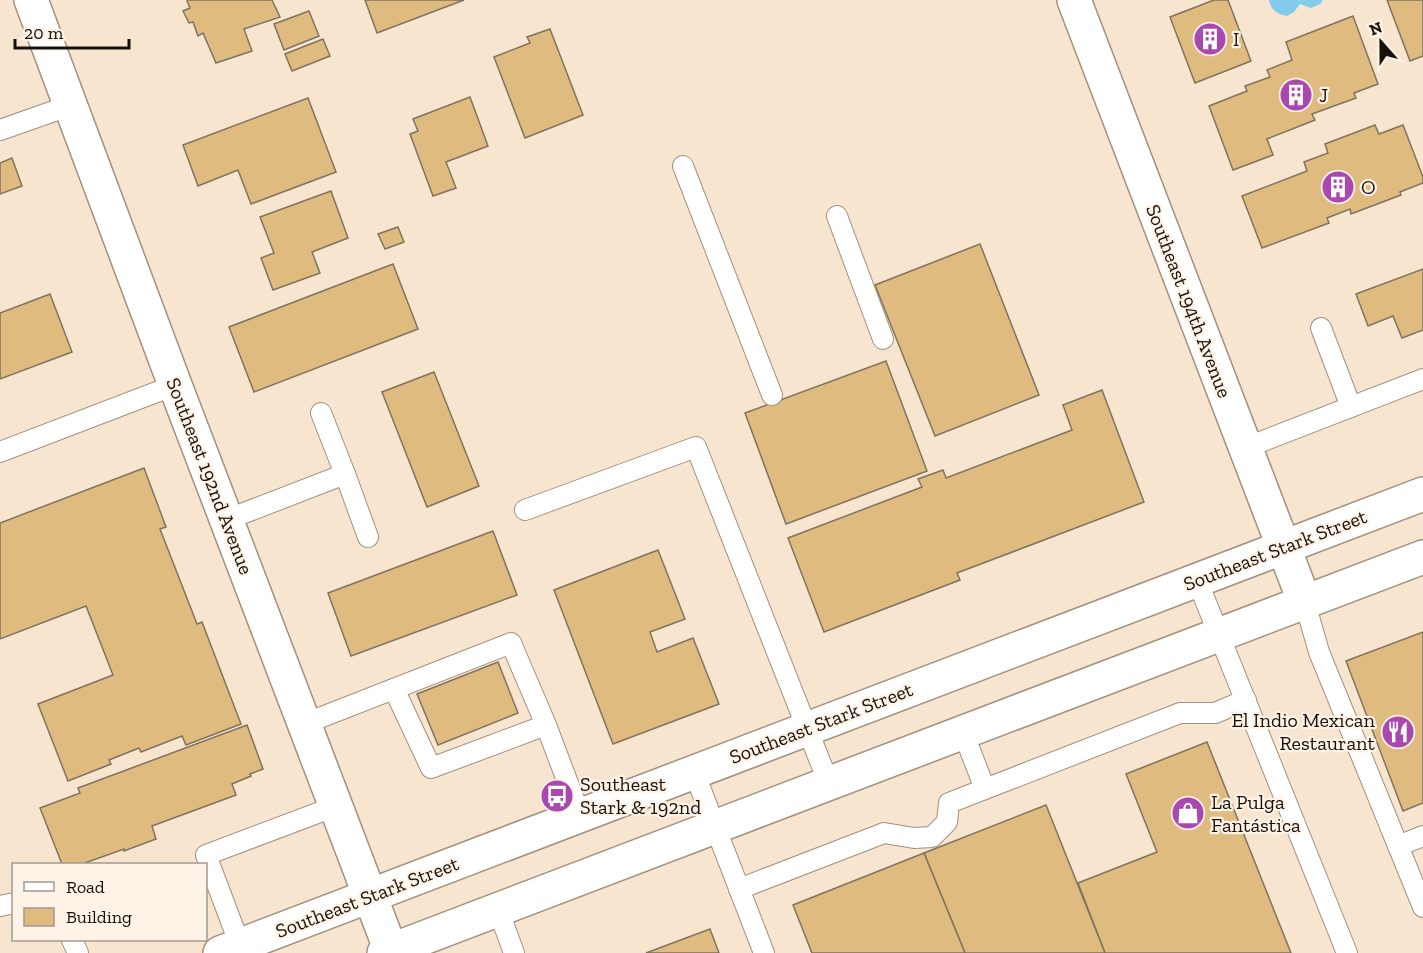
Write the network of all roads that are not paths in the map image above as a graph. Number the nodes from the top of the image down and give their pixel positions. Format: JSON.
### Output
{"nodes":[{"id":1,"x":31,"y":0,"type":"edge"},
{"id":2,"x":1074,"y":0,"type":"edge"},
{"id":3,"x":71,"y":105,"type":"junction"},
{"id":4,"x":0,"y":130,"type":"edge"},
{"id":5,"x":683,"y":166,"type":"dead end"},
{"id":6,"x":837,"y":216,"type":"dead end"},
{"id":7,"x":1321,"y":328,"type":"dead end"},
{"id":8,"x":883,"y":339,"type":"dead end"},
{"id":9,"x":1423,"y":379,"type":"edge"},
{"id":10,"x":175,"y":385,"type":"junction"},
{"id":11,"x":772,"y":395,"type":"dead end"},
{"id":12,"x":1352,"y":407,"type":"junction"},
{"id":13,"x":321,"y":412,"type":"dead end"},
{"id":14,"x":1245,"y":448,"type":"junction"},
{"id":15,"x":0,"y":452,"type":"edge"},
{"id":16,"x":345,"y":474,"type":"junction"},
{"id":17,"x":1423,"y":494,"type":"edge"},
{"id":18,"x":525,"y":510,"type":"dead end"},
{"id":19,"x":226,"y":520,"type":"junction"},
{"id":20,"x":368,"y":537,"type":"dead end"},
{"id":21,"x":1283,"y":547,"type":"junction"},
{"id":22,"x":1423,"y":557,"type":"edge"},
{"id":23,"x":1197,"y":580,"type":"junction"},
{"id":24,"x":1305,"y":603,"type":"junction"},
{"id":25,"x":1219,"y":634,"type":"junction"},
{"id":26,"x":394,"y":689,"type":"junction"},
{"id":27,"x":1246,"y":700,"type":"junction"},
{"id":28,"x":304,"y":724,"type":"junction"},
{"id":29,"x":546,"y":725,"type":"junction"},
{"id":30,"x":807,"y":729,"type":"junction"},
{"id":31,"x":963,"y":732,"type":"junction"},
{"id":32,"x":694,"y":772,"type":"junction"},
{"id":33,"x":829,"y":784,"type":"junction"},
{"id":34,"x":985,"y":789,"type":"junction"},
{"id":35,"x":336,"y":806,"type":"junction"},
{"id":36,"x":580,"y":815,"type":"junction"},
{"id":37,"x":715,"y":827,"type":"junction"},
{"id":38,"x":1423,"y":836,"type":"edge"},
{"id":39,"x":1398,"y":846,"type":"junction"},
{"id":40,"x":740,"y":889,"type":"junction"},
{"id":41,"x":370,"y":896,"type":"junction"},
{"id":42,"x":1423,"y":907,"type":"edge"},
{"id":43,"x":498,"y":909,"type":"junction"},
{"id":44,"x":230,"y":949,"type":"edge"},
{"id":45,"x":389,"y":952,"type":"edge"},
{"id":46,"x":514,"y":953,"type":"edge"},
{"id":47,"x":764,"y":953,"type":"edge"},
{"id":48,"x":1347,"y":953,"type":"edge"}],
"edges":[{"from":1,"to":3,"type":"main road","name":"Southeast 192nd Avenue"},
{"from":2,"to":14,"type":"main road","name":"Southeast 194th Avenue"},
{"from":3,"to":4,"type":"lane"},
{"from":3,"to":10,"type":"main road","name":"Southeast 192nd Avenue"},
{"from":5,"to":11,"type":"lane"},
{"from":6,"to":8,"type":"lane"},
{"from":7,"to":12,"type":"lane"},
{"from":9,"to":12,"type":"lane"},
{"from":10,"to":15,"type":"lane"},
{"from":10,"to":19,"type":"main road","name":"Southeast 192nd Avenue"},
{"from":12,"to":14,"type":"lane"},
{"from":13,"to":16,"type":"lane"},
{"from":14,"to":21,"type":"main road","name":"Southeast 194th Avenue"},
{"from":16,"to":19,"type":"lane"},
{"from":16,"to":20,"type":"lane"},
{"from":17,"to":21,"type":"main road","name":"Southeast Stark Street"},
{"from":18,"to":30,"type":"lane"},
{"from":19,"to":28,"type":"main road","name":"Southeast 192nd Avenue"},
{"from":21,"to":23,"type":"main road","name":"Southeast Stark Street"},
{"from":21,"to":24,"type":"main road","name":"Southeast 194th Avenue"},
{"from":22,"to":24,"type":"main road"},
{"from":23,"to":25,"type":"lane"},
{"from":23,"to":30,"type":"main road","name":"Southeast Stark Street"},
{"from":24,"to":25,"type":"main road"},
{"from":24,"to":39,"type":"lane"},
{"from":25,"to":27,"type":"lane"},
{"from":25,"to":31,"type":"main road"},
{"from":26,"to":28,"type":"lane"},
{"from":26,"to":29,"type":"lane"},
{"from":26,"to":29,"type":"lane"},
{"from":27,"to":34,"type":"lane"},
{"from":27,"to":48,"type":"lane"},
{"from":28,"to":35,"type":"main road","name":"Southeast 192nd Avenue"},
{"from":29,"to":36,"type":"lane"},
{"from":30,"to":32,"type":"main road","name":"Southeast Stark Street"},
{"from":30,"to":33,"type":"lane"},
{"from":31,"to":33,"type":"main road"},
{"from":31,"to":34,"type":"lane"},
{"from":32,"to":36,"type":"main road","name":"Southeast Stark Street"},
{"from":32,"to":37,"type":"lane"},
{"from":33,"to":37,"type":"main road"},
{"from":34,"to":40,"type":"lane"},
{"from":35,"to":41,"type":"main road","name":"Southeast 192nd Avenue"},
{"from":35,"to":44,"type":"lane"},
{"from":36,"to":41,"type":"main road","name":"Southeast Stark Street"},
{"from":37,"to":40,"type":"lane"},
{"from":37,"to":43,"type":"main road"},
{"from":38,"to":39,"type":"lane"},
{"from":39,"to":42,"type":"lane"},
{"from":40,"to":47,"type":"lane"},
{"from":41,"to":44,"type":"main road","name":"Southeast Stark Street"},
{"from":41,"to":45,"type":"main road","name":"Southeast 192nd Avenue"},
{"from":43,"to":45,"type":"main road"},
{"from":43,"to":46,"type":"lane"}]}
